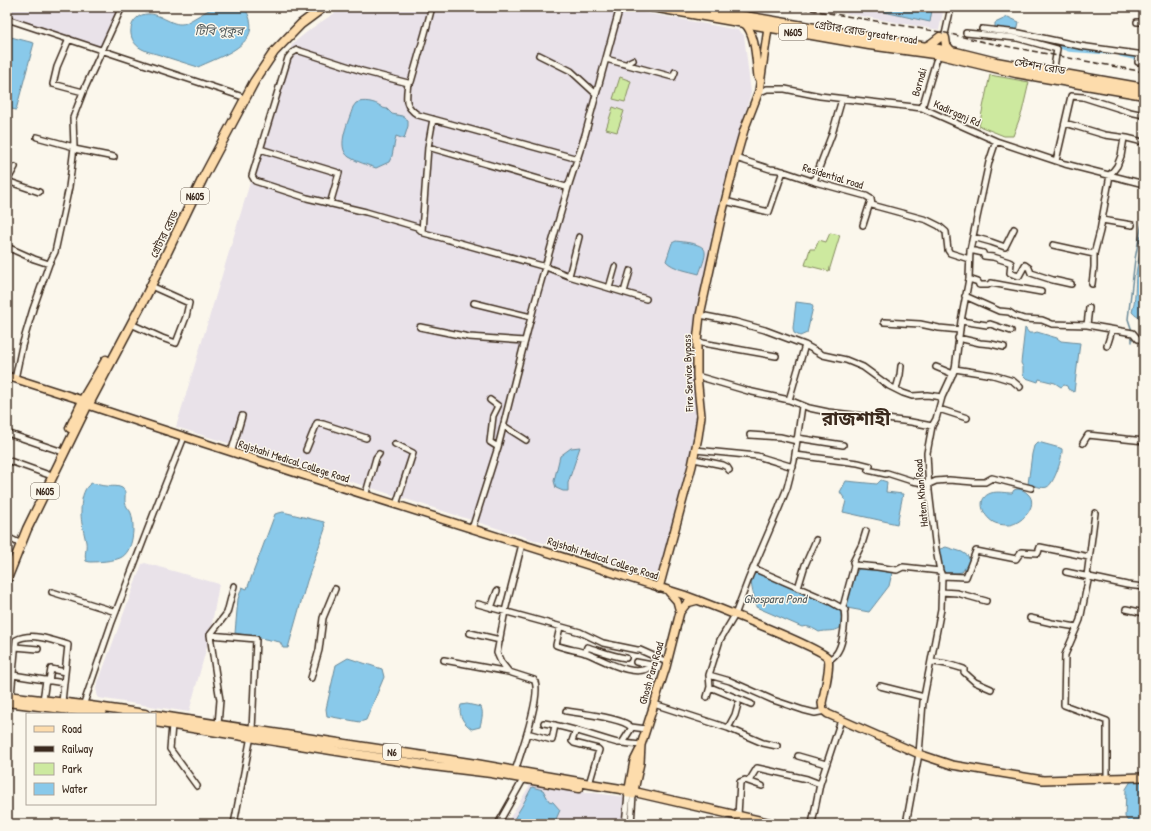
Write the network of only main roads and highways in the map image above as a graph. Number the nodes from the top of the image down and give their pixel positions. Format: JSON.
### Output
{"nodes":[{"id":1,"x":316,"y":7,"type":"edge"},
{"id":2,"x":324,"y":7,"type":"edge"},
{"id":3,"x":652,"y":7,"type":"edge"},
{"id":4,"x":692,"y":7,"type":"edge"},
{"id":5,"x":744,"y":22,"type":"junction"},
{"id":6,"x":768,"y":28,"type":"junction"},
{"id":7,"x":925,"y":47,"type":"junction"},
{"id":8,"x":952,"y":51,"type":"junction"},
{"id":9,"x":938,"y":53,"type":"junction"},
{"id":10,"x":1144,"y":88,"type":"edge"},
{"id":11,"x":758,"y":91,"type":"junction"},
{"id":12,"x":1144,"y":95,"type":"edge"},
{"id":13,"x":227,"y":127,"type":"junction"},
{"id":14,"x":176,"y":229,"type":"junction"},
{"id":15,"x":134,"y":315,"type":"junction"},
{"id":16,"x":7,"y":376,"type":"edge"},
{"id":17,"x":86,"y":403,"type":"junction"},
{"id":18,"x":7,"y":565,"type":"edge"},
{"id":19,"x":7,"y":579,"type":"edge"},
{"id":20,"x":663,"y":588,"type":"junction"},
{"id":21,"x":698,"y":600,"type":"junction"},
{"id":22,"x":680,"y":612,"type":"junction"},
{"id":23,"x":8,"y":698,"type":"edge"},
{"id":24,"x":83,"y":708,"type":"junction"},
{"id":25,"x":99,"y":713,"type":"edge"},
{"id":26,"x":135,"y":713,"type":"edge"},
{"id":27,"x":156,"y":716,"type":"edge"},
{"id":28,"x":156,"y":722,"type":"edge"},
{"id":29,"x":251,"y":734,"type":"junction"},
{"id":30,"x":525,"y":776,"type":"junction"},
{"id":31,"x":1144,"y":777,"type":"edge"},
{"id":32,"x":633,"y":793,"type":"junction"},
{"id":33,"x":774,"y":824,"type":"edge"}],
"edges":[{"from":1,"to":13,"type":"highway","name":"গ্রেটার রোড","number":"N605"},
{"from":2,"to":13,"type":"highway","name":"গ্রেটার রোড","number":"N605"},
{"from":3,"to":5,"type":"highway","name":"গ্রেটার রোড greater road","number":"N605"},
{"from":4,"to":7,"type":"highway","number":"N605"},
{"from":5,"to":6,"type":"highway","name":"গ্রেটার রোড greater road","number":"N605"},
{"from":5,"to":11,"type":"main road","name":"Fire Service Bypass"},
{"from":6,"to":9,"type":"highway","name":"গ্রেটার রোড greater road","number":"N605"},
{"from":6,"to":11,"type":"main road","name":"Fire Service Bypass"},
{"from":7,"to":8,"type":"highway"},
{"from":7,"to":9,"type":"highway","number":"N605"},
{"from":8,"to":9,"type":"highway","name":"স্টেশন রোড","number":"N605"},
{"from":8,"to":10,"type":"highway","name":"স্টেশন রোড","number":"N605"},
{"from":9,"to":12,"type":"highway","name":"স্টেশন রোড","number":"N605"},
{"from":11,"to":20,"type":"main road","name":"Fire Service Bypass"},
{"from":13,"to":14,"type":"highway","name":"গ্রেটার রোড","number":"N605"},
{"from":14,"to":15,"type":"highway","name":"গ্রেটার রোড","number":"N605"},
{"from":14,"to":15,"type":"highway","name":"গ্রেটার রোড","number":"N605"},
{"from":15,"to":17,"type":"highway","name":"গ্রেটার রোড","number":"N605"},
{"from":15,"to":17,"type":"highway","name":"গ্রেটার রোড","number":"N605"},
{"from":16,"to":17,"type":"main road"},
{"from":17,"to":18,"type":"highway","name":"গ্রেটার রোড","number":"N605"},
{"from":17,"to":19,"type":"highway","name":"গ্রেটার রোড","number":"N605"},
{"from":17,"to":20,"type":"main road","name":"Rajshahi Medical College Road"},
{"from":17,"to":20,"type":"main road","name":"Rajshahi Medical College Road"},
{"from":20,"to":21,"type":"main road"},
{"from":20,"to":22,"type":"main road","name":"Ghosh Para Road"},
{"from":21,"to":22,"type":"main road"},
{"from":21,"to":31,"type":"main road"},
{"from":22,"to":32,"type":"main road","name":"Ghosh Para Road"},
{"from":23,"to":24,"type":"highway"},
{"from":23,"to":24,"type":"highway"},
{"from":24,"to":25,"type":"highway"},
{"from":24,"to":26,"type":"highway"},
{"from":27,"to":29,"type":"highway","number":"N6"},
{"from":28,"to":29,"type":"highway","number":"N6"},
{"from":29,"to":30,"type":"highway","number":"N6"},
{"from":29,"to":30,"type":"highway","number":"N6"},
{"from":30,"to":32,"type":"highway","number":"N6"},
{"from":30,"to":32,"type":"highway","number":"N6"},
{"from":32,"to":33,"type":"highway","number":"N6"}]}
